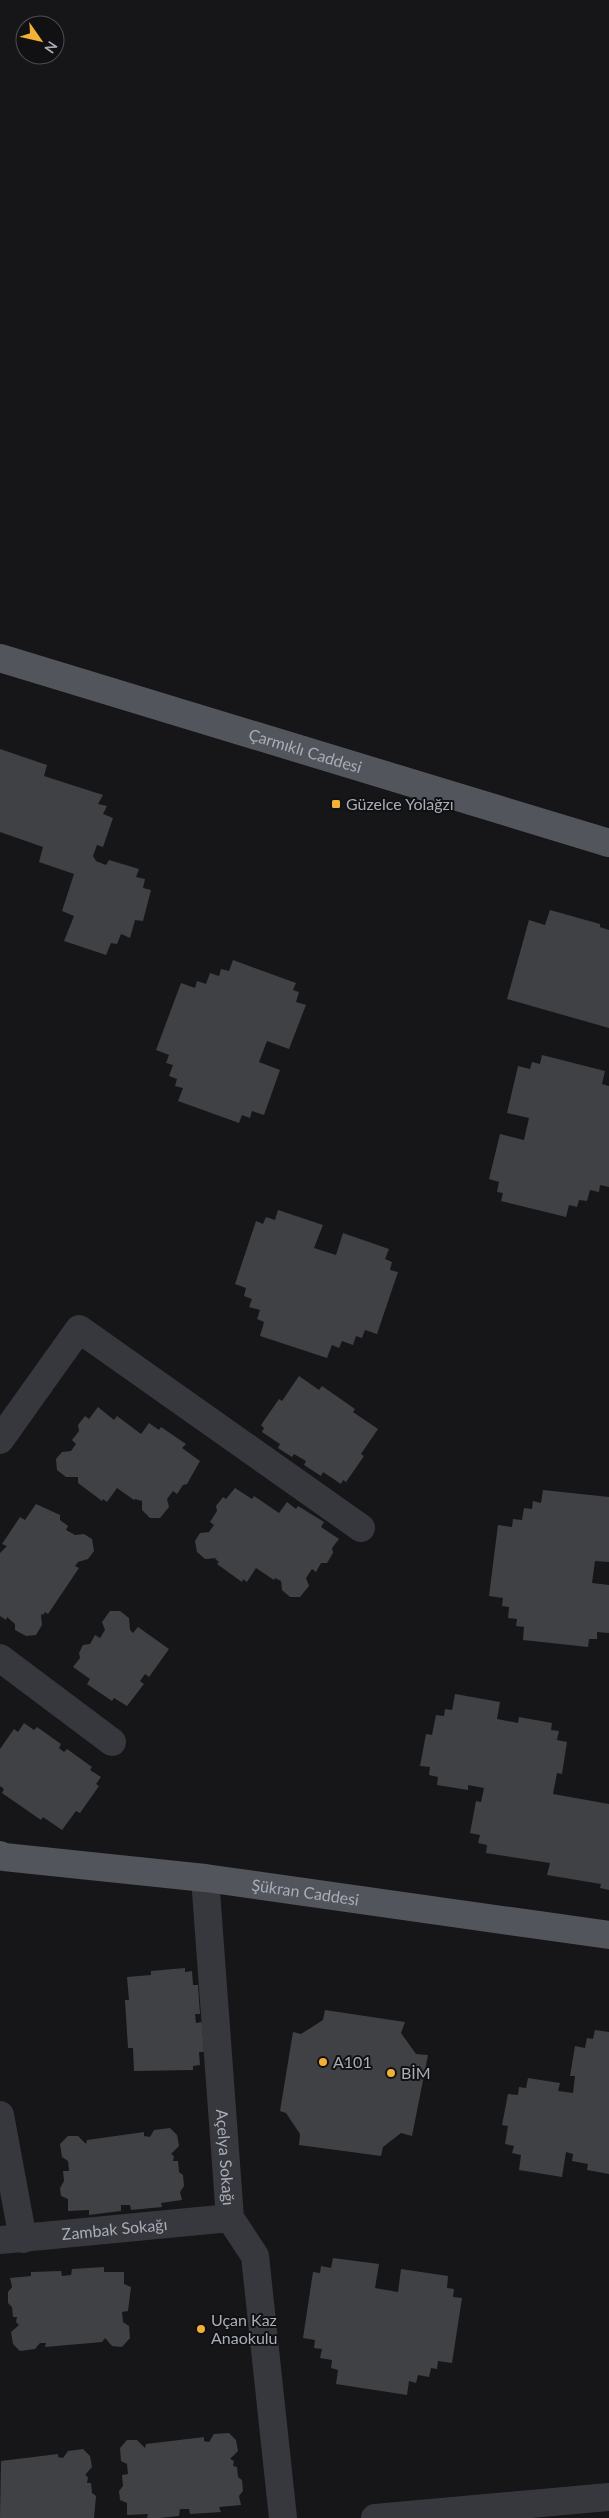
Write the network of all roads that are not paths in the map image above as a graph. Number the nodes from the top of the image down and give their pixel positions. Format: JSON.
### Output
{"nodes":[{"id":1,"x":0,"y":658,"type":"edge"},
{"id":2,"x":609,"y":843,"type":"edge"},
{"id":3,"x":0,"y":1440,"type":"edge"},
{"id":4,"x":361,"y":1528,"type":"dead end"},
{"id":5,"x":0,"y":1658,"type":"edge"},
{"id":6,"x":112,"y":1742,"type":"dead end"},
{"id":7,"x":1,"y":1858,"type":"edge"},
{"id":8,"x":205,"y":1878,"type":"junction"},
{"id":9,"x":609,"y":1935,"type":"edge"},
{"id":10,"x":0,"y":2115,"type":"edge"},
{"id":11,"x":230,"y":2218,"type":"junction"},
{"id":12,"x":11,"y":2240,"type":"edge"},
{"id":13,"x":609,"y":2497,"type":"edge"},
{"id":14,"x":283,"y":2518,"type":"edge"},
{"id":15,"x":384,"y":2518,"type":"edge"}],
"edges":[{"from":1,"to":2,"type":"main road","name":"Çarmıklı Caddesi"},
{"from":3,"to":4,"type":"street"},
{"from":5,"to":6,"type":"street"},
{"from":7,"to":8,"type":"main road","name":"Şükran Caddesi"},
{"from":8,"to":9,"type":"main road","name":"Şükran Caddesi"},
{"from":8,"to":11,"type":"street","name":"Açelya Sokağı"},
{"from":10,"to":12,"type":"street"},
{"from":11,"to":12,"type":"street","name":"Zambak Sokağı"},
{"from":11,"to":14,"type":"street","name":"Açelya Sokağı"},
{"from":13,"to":15,"type":"street"}]}
